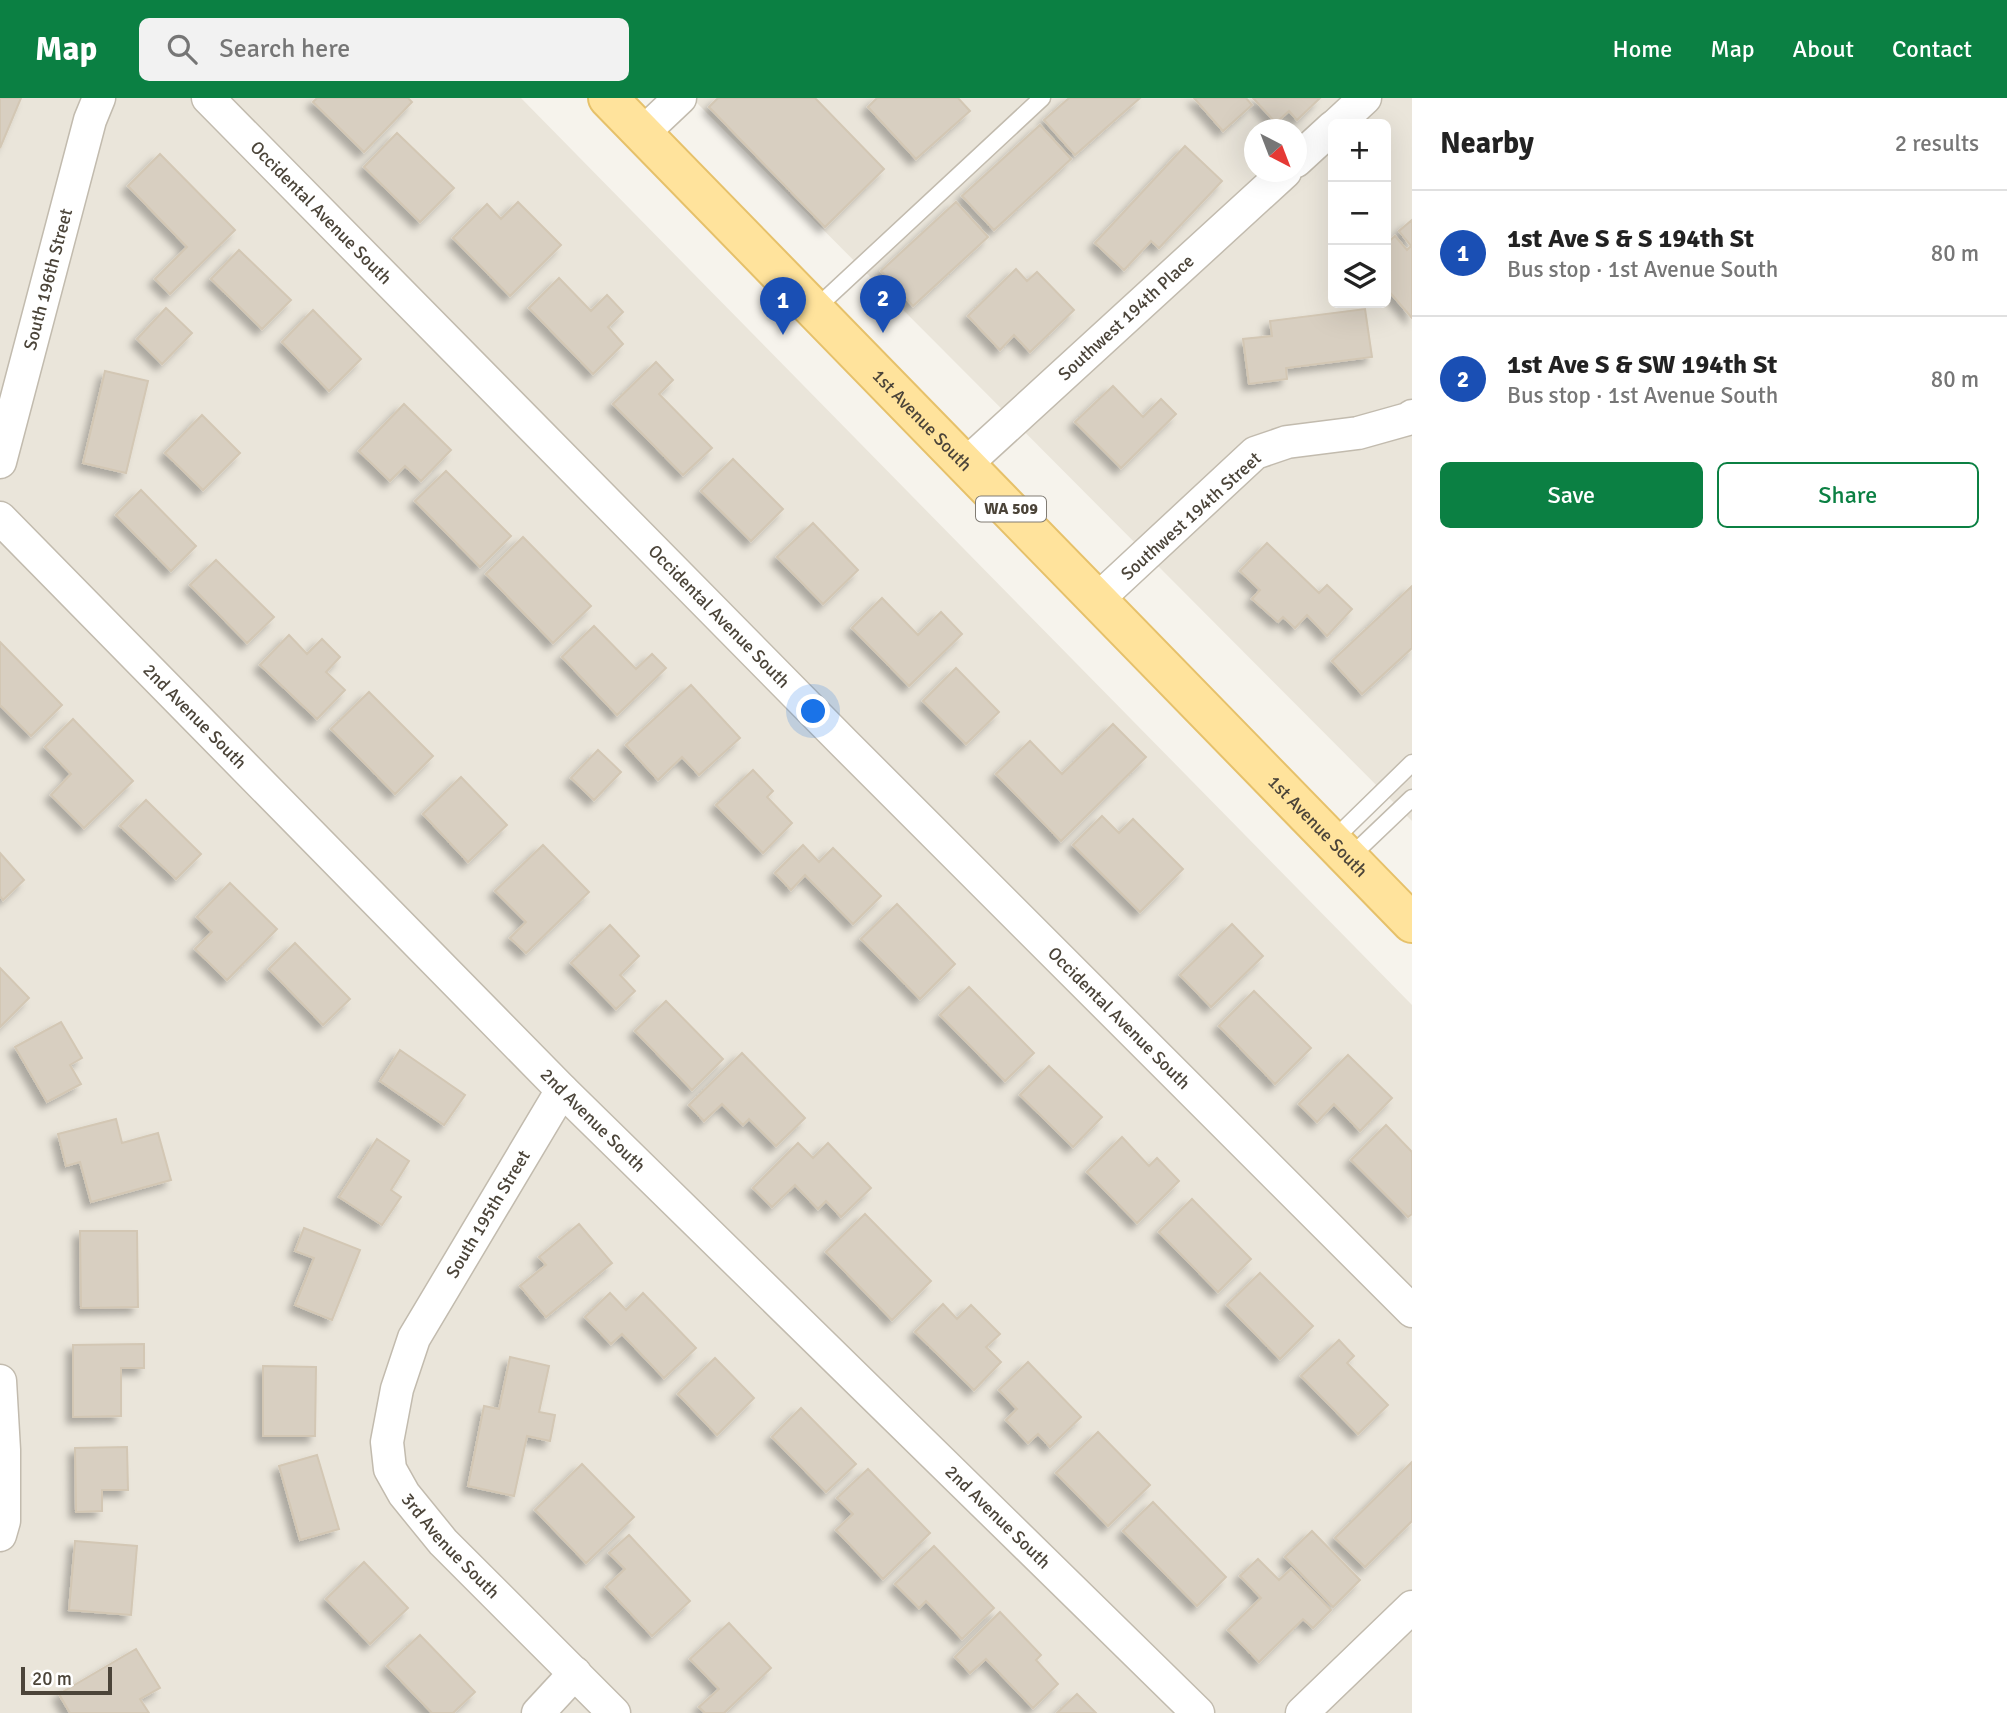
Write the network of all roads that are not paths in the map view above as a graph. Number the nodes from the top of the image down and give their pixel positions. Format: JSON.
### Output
{"nodes":[{"id":1,"x":99,"y":98,"type":"edge"},
{"id":2,"x":208,"y":98,"type":"edge"},
{"id":3,"x":608,"y":98,"type":"edge"},
{"id":4,"x":680,"y":98,"type":"edge"},
{"id":5,"x":1042,"y":98,"type":"edge"},
{"id":6,"x":1365,"y":98,"type":"edge"},
{"id":7,"x":1342,"y":119,"type":"edge"},
{"id":8,"x":1328,"y":132,"type":"edge"},
{"id":9,"x":643,"y":133,"type":"junction"},
{"id":10,"x":1307,"y":152,"type":"edge"},
{"id":11,"x":1274,"y":182,"type":"edge"},
{"id":12,"x":815,"y":309,"type":"junction"},
{"id":13,"x":1412,"y":416,"type":"edge"},
{"id":14,"x":0,"y":462,"type":"edge"},
{"id":15,"x":966,"y":464,"type":"junction"},
{"id":16,"x":0,"y":518,"type":"edge"},
{"id":17,"x":1098,"y":599,"type":"junction"},
{"id":18,"x":1412,"y":763,"type":"edge"},
{"id":19,"x":1412,"y":798,"type":"edge"},
{"id":20,"x":1341,"y":850,"type":"junction"},
{"id":21,"x":1412,"y":922,"type":"edge"},
{"id":22,"x":562,"y":1090,"type":"junction"},
{"id":23,"x":1412,"y":1311,"type":"edge"},
{"id":24,"x":414,"y":1338,"type":"joint"},
{"id":25,"x":0,"y":1381,"type":"edge"},
{"id":26,"x":0,"y":1535,"type":"edge"},
{"id":27,"x":1412,"y":1607,"type":"edge"},
{"id":28,"x":575,"y":1673,"type":"junction"},
{"id":29,"x":538,"y":1713,"type":"edge"},
{"id":30,"x":614,"y":1713,"type":"edge"},
{"id":31,"x":1198,"y":1713,"type":"edge"},
{"id":32,"x":1302,"y":1713,"type":"edge"}],
"edges":[{"from":1,"to":14,"type":"street","name":"South 196th Street"},
{"from":2,"to":23,"type":"street","name":"Occidental Avenue South"},
{"from":3,"to":9,"type":"main road","name":"1st Avenue South","number":"WA 509"},
{"from":4,"to":9,"type":"street"},
{"from":5,"to":12,"type":"lane"},
{"from":6,"to":7,"type":"street"},
{"from":8,"to":10,"type":"street"},
{"from":9,"to":12,"type":"main road","name":"1st Avenue South","number":"WA 509"},
{"from":11,"to":15,"type":"street","name":"Southwest 194th Place"},
{"from":12,"to":15,"type":"main road","name":"1st Avenue South","number":"WA 509"},
{"from":13,"to":17,"type":"street","name":"Southwest 194th Street"},
{"from":15,"to":17,"type":"main road","name":"1st Avenue South","number":"WA 509"},
{"from":16,"to":22,"type":"street","name":"2nd Avenue South"},
{"from":17,"to":20,"type":"main road","name":"1st Avenue South","number":"WA 509"},
{"from":18,"to":20,"type":"lane"},
{"from":19,"to":20,"type":"lane"},
{"from":20,"to":21,"type":"main road","name":"1st Avenue South","number":"WA 509"},
{"from":22,"to":24,"type":"street","name":"South 195th Street"},
{"from":22,"to":31,"type":"street","name":"2nd Avenue South"},
{"from":24,"to":28,"type":"street","name":"3rd Avenue South"},
{"from":25,"to":26,"type":"street"},
{"from":27,"to":32,"type":"street"},
{"from":28,"to":29,"type":"street"},
{"from":28,"to":30,"type":"street","name":"3rd Avenue South"}]}
